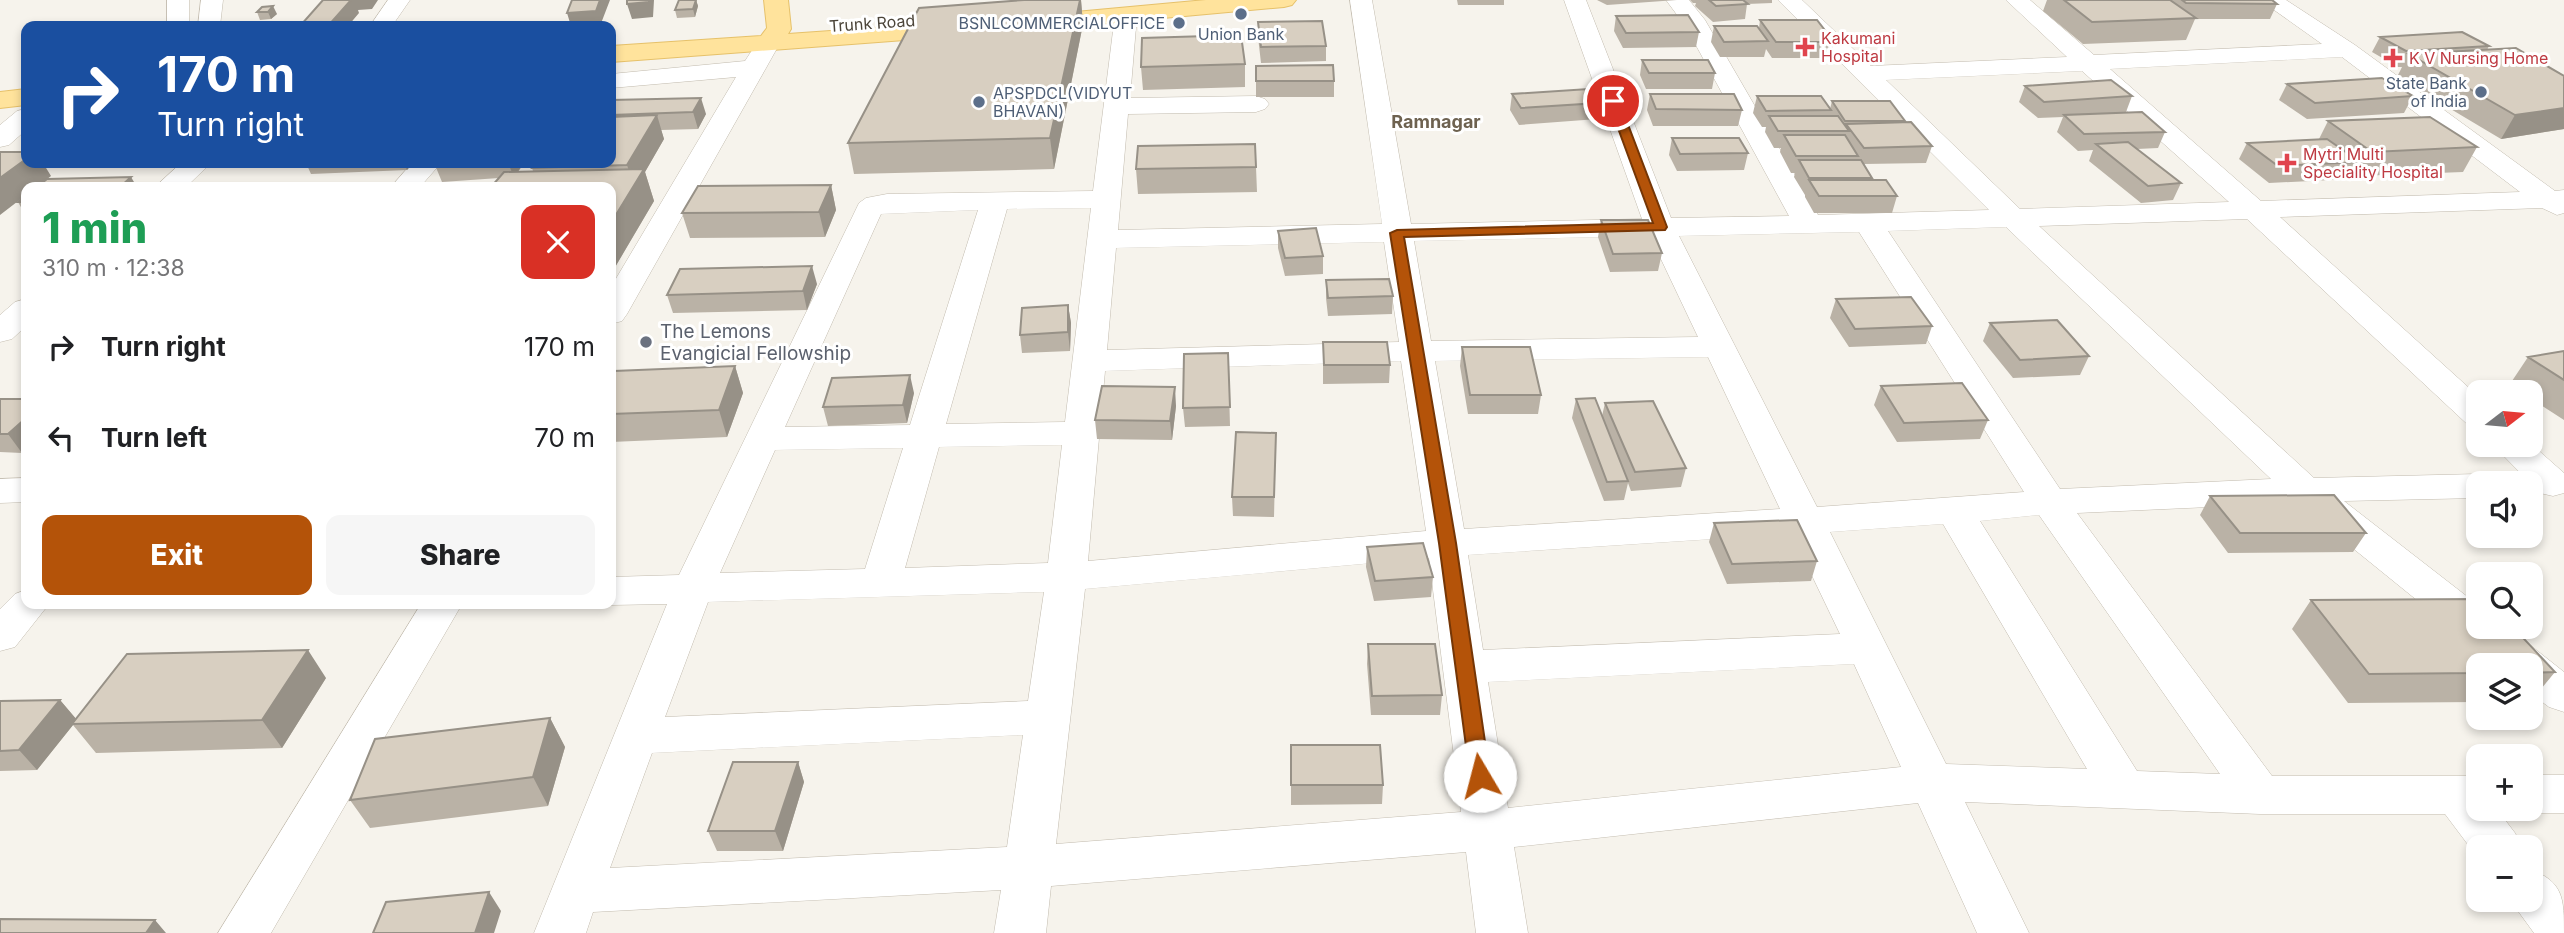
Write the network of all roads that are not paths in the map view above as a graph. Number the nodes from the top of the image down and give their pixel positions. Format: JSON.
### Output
{"nodes":[{"id":1,"x":178,"y":0,"type":"edge"},
{"id":2,"x":212,"y":0,"type":"edge"},
{"id":3,"x":400,"y":0,"type":"edge"},
{"id":4,"x":776,"y":0,"type":"edge"},
{"id":5,"x":1175,"y":0,"type":"edge"},
{"id":6,"x":1284,"y":0,"type":"edge"},
{"id":7,"x":1362,"y":0,"type":"edge"},
{"id":8,"x":1575,"y":0,"type":"edge"},
{"id":9,"x":1677,"y":0,"type":"edge"},
{"id":10,"x":1789,"y":0,"type":"edge"},
{"id":11,"x":2017,"y":0,"type":"edge"},
{"id":12,"x":2271,"y":0,"type":"edge"},
{"id":13,"x":1040,"y":6,"type":"edge"},
{"id":14,"x":1126,"y":15,"type":"junction"},
{"id":15,"x":178,"y":21,"type":"edge"},
{"id":16,"x":210,"y":21,"type":"edge"},
{"id":17,"x":385,"y":21,"type":"edge"},
{"id":18,"x":983,"y":21,"type":"edge"},
{"id":19,"x":773,"y":36,"type":"junction"},
{"id":20,"x":616,"y":42,"type":"edge"},
{"id":21,"x":2347,"y":50,"type":"junction"},
{"id":22,"x":616,"y":53,"type":"edge"},
{"id":23,"x":2088,"y":61,"type":"junction"},
{"id":24,"x":754,"y":68,"type":"junction"},
{"id":25,"x":1867,"y":74,"type":"junction"},
{"id":26,"x":616,"y":80,"type":"edge"},
{"id":27,"x":21,"y":98,"type":"edge"},
{"id":28,"x":0,"y":100,"type":"edge"},
{"id":29,"x":1256,"y":103,"type":"dead end"},
{"id":30,"x":1117,"y":107,"type":"junction"},
{"id":31,"x":21,"y":113,"type":"edge"},
{"id":32,"x":10,"y":127,"type":"edge"},
{"id":33,"x":191,"y":168,"type":"edge"},
{"id":34,"x":422,"y":168,"type":"edge"},
{"id":35,"x":175,"y":182,"type":"edge"},
{"id":36,"x":410,"y":182,"type":"edge"},
{"id":37,"x":1107,"y":199,"type":"junction"},
{"id":38,"x":995,"y":201,"type":"junction"},
{"id":39,"x":2559,"y":203,"type":"edge"},
{"id":40,"x":2257,"y":212,"type":"junction"},
{"id":41,"x":2011,"y":216,"type":"junction"},
{"id":42,"x":1868,"y":223,"type":"junction"},
{"id":43,"x":1808,"y":224,"type":"junction"},
{"id":44,"x":1660,"y":227,"type":"junction"},
{"id":45,"x":1397,"y":233,"type":"junction"},
{"id":46,"x":1103,"y":239,"type":"junction"},
{"id":47,"x":616,"y":305,"type":"edge"},
{"id":48,"x":21,"y":313,"type":"edge"},
{"id":49,"x":0,"y":332,"type":"edge"},
{"id":50,"x":1720,"y":347,"type":"junction"},
{"id":51,"x":1416,"y":351,"type":"junction"},
{"id":52,"x":1090,"y":361,"type":"junction"},
{"id":53,"x":2466,"y":404,"type":"edge"},
{"id":54,"x":1082,"y":433,"type":"junction"},
{"id":55,"x":924,"y":436,"type":"junction"},
{"id":56,"x":761,"y":439,"type":"junction"},
{"id":57,"x":2523,"y":457,"type":"edge"},
{"id":58,"x":2549,"y":484,"type":"edge"},
{"id":59,"x":2466,"y":486,"type":"edge"},
{"id":60,"x":2305,"y":490,"type":"junction"},
{"id":61,"x":0,"y":491,"type":"edge"},
{"id":62,"x":21,"y":491,"type":"edge"},
{"id":63,"x":2049,"y":502,"type":"junction"},
{"id":64,"x":1954,"y":511,"type":"junction"},
{"id":65,"x":1807,"y":521,"type":"junction"},
{"id":66,"x":1447,"y":543,"type":"junction"},
{"id":67,"x":1066,"y":577,"type":"junction"},
{"id":68,"x":880,"y":584,"type":"junction"},
{"id":69,"x":693,"y":588,"type":"junction"},
{"id":70,"x":616,"y":591,"type":"edge"},
{"id":71,"x":24,"y":609,"type":"edge"},
{"id":72,"x":439,"y":609,"type":"edge"},
{"id":73,"x":0,"y":636,"type":"edge"},
{"id":74,"x":1868,"y":648,"type":"junction"},
{"id":75,"x":2511,"y":653,"type":"edge"},
{"id":76,"x":1465,"y":667,"type":"junction"},
{"id":77,"x":2543,"y":678,"type":"edge"},
{"id":78,"x":2564,"y":695,"type":"edge"},
{"id":79,"x":1048,"y":718,"type":"junction"},
{"id":80,"x":636,"y":736,"type":"junction"},
{"id":81,"x":1933,"y":782,"type":"junction"},
{"id":82,"x":2124,"y":790,"type":"junction"},
{"id":83,"x":2543,"y":794,"type":"edge"},
{"id":84,"x":2564,"y":794,"type":"edge"},
{"id":85,"x":2260,"y":795,"type":"junction"},
{"id":86,"x":2466,"y":796,"type":"edge"},
{"id":87,"x":1488,"y":830,"type":"junction"},
{"id":88,"x":1029,"y":867,"type":"junction"},
{"id":89,"x":2543,"y":906,"type":"edge"},
{"id":90,"x":568,"y":912,"type":"edge"},
{"id":91,"x":244,"y":933,"type":"edge"},
{"id":92,"x":1020,"y":933,"type":"edge"},
{"id":93,"x":1502,"y":933,"type":"edge"},
{"id":94,"x":2003,"y":933,"type":"edge"},
{"id":95,"x":2564,"y":933,"type":"edge"}],
"edges":[{"from":1,"to":15,"type":"street"},
{"from":2,"to":16,"type":"street"},
{"from":3,"to":17,"type":"street"},
{"from":4,"to":19,"type":"main road"},
{"from":5,"to":13,"type":"main road"},
{"from":6,"to":14,"type":"main road"},
{"from":7,"to":45,"type":"street"},
{"from":8,"to":44,"type":"street"},
{"from":9,"to":43,"type":"street"},
{"from":10,"to":25,"type":"street"},
{"from":11,"to":23,"type":"street"},
{"from":12,"to":21,"type":"street"},
{"from":13,"to":14,"type":"main road"},
{"from":14,"to":30,"type":"street"},
{"from":18,"to":19,"type":"main road"},
{"from":19,"to":20,"type":"main road"},
{"from":19,"to":22,"type":"main road"},
{"from":19,"to":24,"type":"street"},
{"from":21,"to":23,"type":"street"},
{"from":21,"to":39,"type":"street"},
{"from":23,"to":25,"type":"street"},
{"from":23,"to":40,"type":"street"},
{"from":24,"to":26,"type":"street"},
{"from":24,"to":47,"type":"street"},
{"from":25,"to":41,"type":"street"},
{"from":27,"to":28,"type":"main road"},
{"from":29,"to":30,"type":"street"},
{"from":30,"to":37,"type":"street"},
{"from":31,"to":32,"type":"main road"},
{"from":33,"to":35,"type":"street"},
{"from":34,"to":36,"type":"street"},
{"from":37,"to":38,"type":"street"},
{"from":37,"to":46,"type":"street"},
{"from":38,"to":55,"type":"street"},
{"from":38,"to":56,"type":"street"},
{"from":39,"to":40,"type":"street"},
{"from":40,"to":41,"type":"street"},
{"from":40,"to":53,"type":"street"},
{"from":41,"to":42,"type":"street"},
{"from":41,"to":60,"type":"street"},
{"from":42,"to":43,"type":"street"},
{"from":42,"to":63,"type":"street"},
{"from":43,"to":44,"type":"street"},
{"from":44,"to":45,"type":"street"},
{"from":44,"to":50,"type":"street"},
{"from":45,"to":46,"type":"street"},
{"from":45,"to":51,"type":"street"},
{"from":46,"to":52,"type":"street"},
{"from":48,"to":49,"type":"street"},
{"from":50,"to":51,"type":"street"},
{"from":50,"to":65,"type":"street"},
{"from":51,"to":52,"type":"street"},
{"from":51,"to":66,"type":"street"},
{"from":52,"to":54,"type":"street"},
{"from":54,"to":55,"type":"street"},
{"from":54,"to":67,"type":"street"},
{"from":55,"to":56,"type":"street"},
{"from":55,"to":68,"type":"street"},
{"from":56,"to":69,"type":"street"},
{"from":57,"to":58,"type":"street"},
{"from":59,"to":60,"type":"street"},
{"from":60,"to":63,"type":"street"},
{"from":60,"to":75,"type":"street"},
{"from":61,"to":62,"type":"street"},
{"from":63,"to":64,"type":"street"},
{"from":63,"to":85,"type":"street"},
{"from":64,"to":65,"type":"street"},
{"from":64,"to":82,"type":"street"},
{"from":65,"to":66,"type":"street"},
{"from":65,"to":74,"type":"street"},
{"from":66,"to":67,"type":"street"},
{"from":66,"to":76,"type":"street"},
{"from":67,"to":68,"type":"street"},
{"from":67,"to":79,"type":"street"},
{"from":68,"to":69,"type":"street"},
{"from":69,"to":70,"type":"street"},
{"from":69,"to":80,"type":"street"},
{"from":71,"to":73,"type":"street"},
{"from":72,"to":91,"type":"street"},
{"from":74,"to":76,"type":"street"},
{"from":74,"to":81,"type":"street"},
{"from":76,"to":87,"type":"street"},
{"from":77,"to":78,"type":"street"},
{"from":79,"to":80,"type":"street"},
{"from":79,"to":88,"type":"street"},
{"from":80,"to":90,"type":"street"},
{"from":81,"to":82,"type":"street"},
{"from":81,"to":87,"type":"street"},
{"from":81,"to":94,"type":"street"},
{"from":82,"to":85,"type":"street"},
{"from":83,"to":84,"type":"street"},
{"from":85,"to":86,"type":"street"},
{"from":87,"to":88,"type":"street"},
{"from":87,"to":93,"type":"street"},
{"from":88,"to":90,"type":"street"},
{"from":88,"to":92,"type":"street"},
{"from":89,"to":95,"type":"street"}]}
